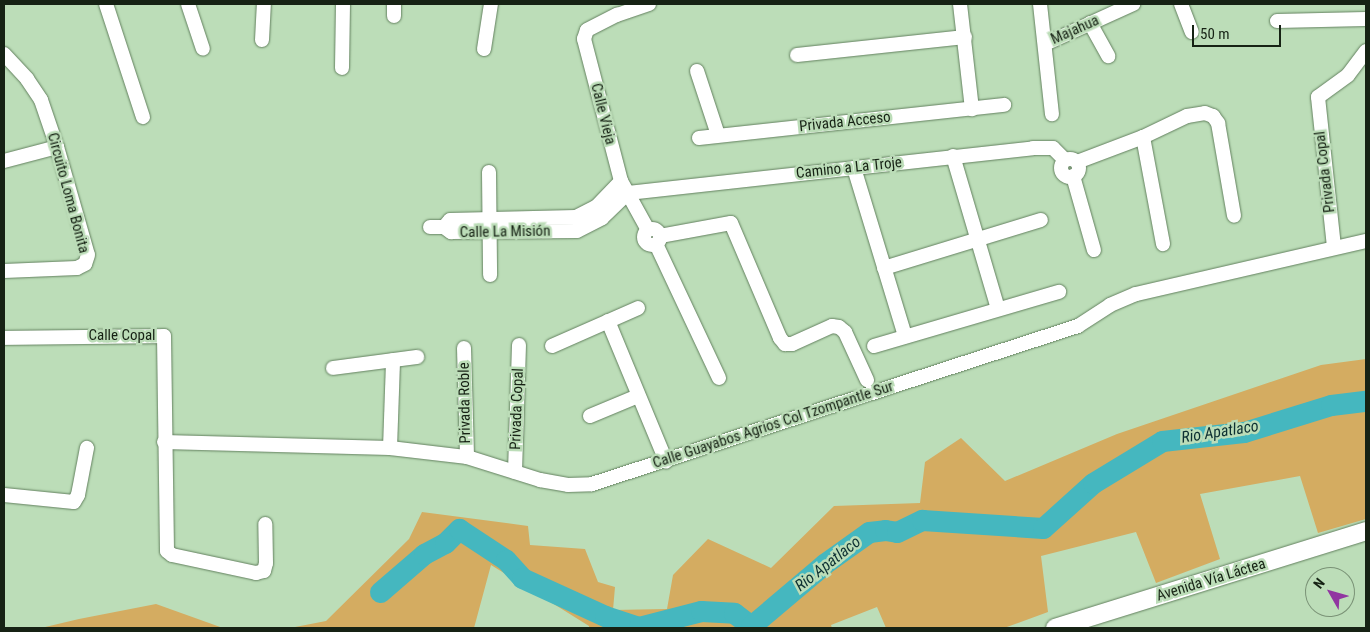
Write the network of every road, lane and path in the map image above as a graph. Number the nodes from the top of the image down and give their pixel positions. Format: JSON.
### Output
{"nodes":[{"id":1,"x":106,"y":4,"type":"edge"},
{"id":2,"x":188,"y":4,"type":"edge"},
{"id":3,"x":264,"y":4,"type":"edge"},
{"id":4,"x":343,"y":4,"type":"edge"},
{"id":5,"x":491,"y":4,"type":"edge"},
{"id":6,"x":649,"y":4,"type":"edge"},
{"id":7,"x":960,"y":4,"type":"edge"},
{"id":8,"x":1040,"y":4,"type":"edge"},
{"id":9,"x":1132,"y":4,"type":"edge"},
{"id":10,"x":1181,"y":4,"type":"edge"},
{"id":11,"x":616,"y":9,"type":"edge"},
{"id":12,"x":1366,"y":19,"type":"edge"},
{"id":13,"x":1277,"y":21,"type":"dead end"},
{"id":14,"x":1090,"y":23,"type":"junction"},
{"id":15,"x":1192,"y":32,"type":"dead end"},
{"id":16,"x":965,"y":37,"type":"junction"},
{"id":17,"x":262,"y":40,"type":"dead end"},
{"id":18,"x":1045,"y":44,"type":"junction"},
{"id":19,"x":484,"y":49,"type":"dead end"},
{"id":20,"x":203,"y":50,"type":"dead end"},
{"id":21,"x":1366,"y":51,"type":"edge"},
{"id":22,"x":4,"y":54,"type":"edge"},
{"id":23,"x":798,"y":55,"type":"dead end"},
{"id":24,"x":1108,"y":56,"type":"dead end"},
{"id":25,"x":342,"y":68,"type":"dead end"},
{"id":26,"x":697,"y":71,"type":"dead end"},
{"id":27,"x":1004,"y":105,"type":"dead end"},
{"id":28,"x":972,"y":109,"type":"junction"},
{"id":29,"x":1052,"y":114,"type":"dead end"},
{"id":30,"x":143,"y":117,"type":"dead end"},
{"id":31,"x":718,"y":136,"type":"junction"},
{"id":32,"x":1143,"y":137,"type":"junction"},
{"id":33,"x":699,"y":138,"type":"dead end"},
{"id":34,"x":57,"y":147,"type":"junction"},
{"id":35,"x":953,"y":156,"type":"junction"},
{"id":36,"x":4,"y":160,"type":"edge"},
{"id":37,"x":1071,"y":161,"type":"junction"},
{"id":38,"x":854,"y":168,"type":"junction"},
{"id":39,"x":489,"y":172,"type":"dead end"},
{"id":40,"x":624,"y":187,"type":"junction"},
{"id":41,"x":1234,"y":216,"type":"dead end"},
{"id":42,"x":1040,"y":220,"type":"dead end"},
{"id":43,"x":489,"y":225,"type":"junction"},
{"id":44,"x":430,"y":227,"type":"dead end"},
{"id":45,"x":655,"y":237,"type":"junction"},
{"id":46,"x":977,"y":240,"type":"junction"},
{"id":47,"x":1366,"y":241,"type":"edge"},
{"id":48,"x":1163,"y":244,"type":"dead end"},
{"id":49,"x":1334,"y":247,"type":"junction"},
{"id":50,"x":1094,"y":250,"type":"dead end"},
{"id":51,"x":884,"y":268,"type":"junction"},
{"id":52,"x":4,"y":271,"type":"edge"},
{"id":53,"x":490,"y":275,"type":"dead end"},
{"id":54,"x":1059,"y":292,"type":"dead end"},
{"id":55,"x":638,"y":308,"type":"dead end"},
{"id":56,"x":998,"y":309,"type":"junction"},
{"id":57,"x":608,"y":321,"type":"junction"},
{"id":58,"x":905,"y":336,"type":"junction"},
{"id":59,"x":4,"y":338,"type":"edge"},
{"id":60,"x":519,"y":345,"type":"dead end"},
{"id":61,"x":552,"y":346,"type":"dead end"},
{"id":62,"x":874,"y":346,"type":"dead end"},
{"id":63,"x":464,"y":348,"type":"dead end"},
{"id":64,"x":417,"y":357,"type":"dead end"},
{"id":65,"x":393,"y":360,"type":"junction"},
{"id":66,"x":332,"y":368,"type":"dead end"},
{"id":67,"x":719,"y":378,"type":"dead end"},
{"id":68,"x":867,"y":380,"type":"dead end"},
{"id":69,"x":638,"y":396,"type":"junction"},
{"id":70,"x":590,"y":416,"type":"dead end"},
{"id":71,"x":164,"y":442,"type":"junction"},
{"id":72,"x":87,"y":448,"type":"dead end"},
{"id":73,"x":390,"y":448,"type":"junction"},
{"id":74,"x":467,"y":456,"type":"junction"},
{"id":75,"x":666,"y":461,"type":"junction"},
{"id":76,"x":515,"y":472,"type":"junction"},
{"id":77,"x":4,"y":495,"type":"edge"},
{"id":78,"x":265,"y":524,"type":"dead end"},
{"id":79,"x":1366,"y":531,"type":"edge"},
{"id":80,"x":1055,"y":628,"type":"edge"}],
"edges":[{"from":1,"to":30,"type":"street"},
{"from":2,"to":20,"type":"street"},
{"from":3,"to":17,"type":"street"},
{"from":4,"to":25,"type":"street"},
{"from":5,"to":19,"type":"street"},
{"from":6,"to":11,"type":"street"},
{"from":7,"to":16,"type":"street"},
{"from":8,"to":18,"type":"street"},
{"from":9,"to":14,"type":"street","name":"Majahua"},
{"from":10,"to":15,"type":"street"},
{"from":11,"to":40,"type":"street","name":"Calle Vieja"},
{"from":12,"to":13,"type":"street"},
{"from":14,"to":18,"type":"street","name":"Majahua"},
{"from":14,"to":24,"type":"street"},
{"from":16,"to":23,"type":"street"},
{"from":16,"to":28,"type":"street"},
{"from":18,"to":29,"type":"street"},
{"from":21,"to":49,"type":"street","name":"Privada Copal"},
{"from":22,"to":34,"type":"street","name":"Circuito Loma Bonita"},
{"from":26,"to":31,"type":"street"},
{"from":27,"to":28,"type":"street","name":"Privada Acceso"},
{"from":28,"to":31,"type":"street","name":"Privada Acceso"},
{"from":31,"to":33,"type":"street","name":"Privada Acceso"},
{"from":32,"to":37,"type":"street"},
{"from":32,"to":41,"type":"street"},
{"from":32,"to":48,"type":"street"},
{"from":34,"to":36,"type":"street"},
{"from":34,"to":52,"type":"street","name":"Circuito Loma Bonita"},
{"from":35,"to":37,"type":"street","name":"Camino a La Troje"},
{"from":35,"to":38,"type":"street","name":"Camino a La Troje"},
{"from":35,"to":46,"type":"street"},
{"from":37,"to":50,"type":"street"},
{"from":38,"to":40,"type":"street","name":"Camino a La Troje"},
{"from":38,"to":51,"type":"street"},
{"from":39,"to":43,"type":"street"},
{"from":40,"to":43,"type":"street","name":"Calle La Misión"},
{"from":40,"to":45,"type":"street","name":"Calle Vieja"},
{"from":42,"to":46,"type":"street"},
{"from":43,"to":44,"type":"street","name":"Calle La Misión"},
{"from":43,"to":53,"type":"street"},
{"from":45,"to":67,"type":"street","name":"Calle Vieja"},
{"from":45,"to":68,"type":"street"},
{"from":46,"to":51,"type":"street"},
{"from":46,"to":56,"type":"street"},
{"from":47,"to":49,"type":"street","name":"Calle Guayabos Agrios Col Tzompantle Sur"},
{"from":49,"to":75,"type":"street","name":"Calle Guayabos Agrios Col Tzompantle Sur"},
{"from":51,"to":58,"type":"street"},
{"from":54,"to":56,"type":"street"},
{"from":55,"to":57,"type":"street"},
{"from":56,"to":58,"type":"street"},
{"from":57,"to":61,"type":"street"},
{"from":57,"to":69,"type":"street"},
{"from":58,"to":62,"type":"street"},
{"from":59,"to":71,"type":"street","name":"Calle Copal"},
{"from":60,"to":76,"type":"street","name":"Privada Copal"},
{"from":63,"to":74,"type":"street","name":"Privada Roble"},
{"from":64,"to":65,"type":"street"},
{"from":65,"to":66,"type":"street"},
{"from":65,"to":73,"type":"street"},
{"from":69,"to":70,"type":"street"},
{"from":69,"to":75,"type":"street"},
{"from":71,"to":73,"type":"street","name":"Calle Guayabos Agrios Col Tzompantle Sur"},
{"from":71,"to":78,"type":"street"},
{"from":72,"to":77,"type":"street"},
{"from":73,"to":74,"type":"street","name":"Calle Guayabos Agrios Col Tzompantle Sur"},
{"from":74,"to":76,"type":"street","name":"Calle Guayabos Agrios Col Tzompantle Sur"},
{"from":75,"to":76,"type":"street","name":"Calle Guayabos Agrios Col Tzompantle Sur"},
{"from":79,"to":80,"type":"street","name":"Avenida Vía Láctea"}]}
